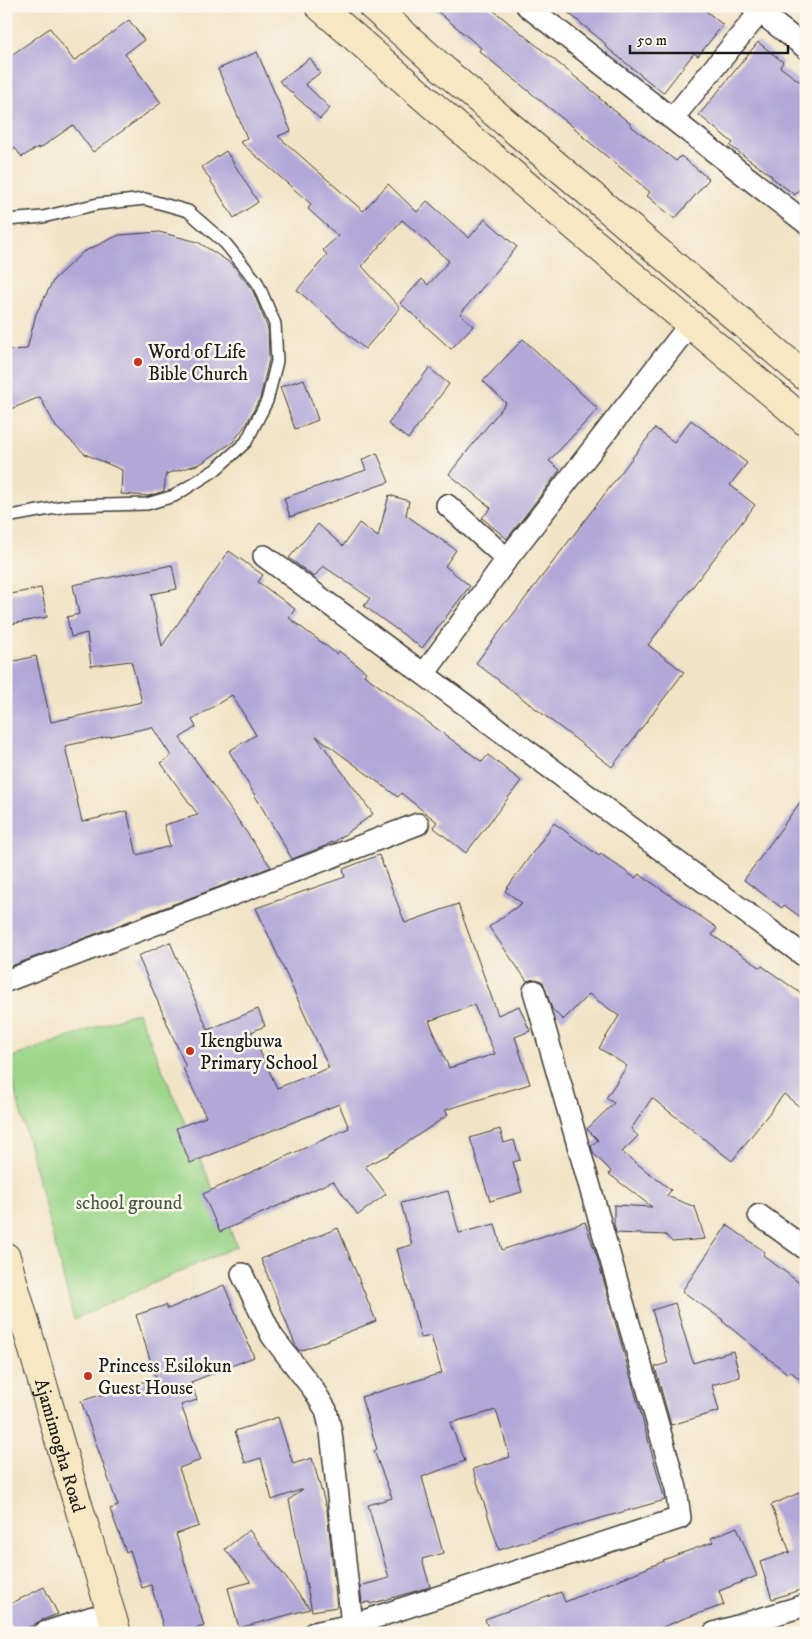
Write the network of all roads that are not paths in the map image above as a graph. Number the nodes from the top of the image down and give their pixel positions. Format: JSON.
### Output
{"nodes":[{"id":1,"x":319,"y":6,"type":"edge"},
{"id":2,"x":372,"y":6,"type":"edge"},
{"id":3,"x":527,"y":6,"type":"edge"},
{"id":4,"x":756,"y":9,"type":"edge"},
{"id":5,"x":806,"y":48,"type":"edge"},
{"id":6,"x":672,"y":119,"type":"junction"},
{"id":7,"x":6,"y":220,"type":"edge"},
{"id":8,"x":806,"y":223,"type":"edge"},
{"id":9,"x":690,"y":324,"type":"junction"},
{"id":10,"x":806,"y":377,"type":"edge"},
{"id":11,"x":806,"y":422,"type":"edge"},
{"id":12,"x":446,"y":506,"type":"dead end"},
{"id":13,"x":6,"y":517,"type":"edge"},
{"id":14,"x":264,"y":556,"type":"dead end"},
{"id":15,"x":507,"y":559,"type":"junction"},
{"id":16,"x":424,"y":674,"type":"junction"},
{"id":17,"x":418,"y":824,"type":"dead end"},
{"id":18,"x":806,"y":958,"type":"edge"},
{"id":19,"x":6,"y":981,"type":"edge"},
{"id":20,"x":534,"y":991,"type":"dead end"},
{"id":21,"x":759,"y":1216,"type":"dead end"},
{"id":22,"x":806,"y":1249,"type":"edge"},
{"id":23,"x":6,"y":1257,"type":"edge"},
{"id":24,"x":242,"y":1274,"type":"dead end"},
{"id":25,"x":6,"y":1324,"type":"edge"},
{"id":26,"x":806,"y":1604,"type":"edge"},
{"id":27,"x":95,"y":1625,"type":"edge"},
{"id":28,"x":352,"y":1625,"type":"junction"},
{"id":29,"x":44,"y":1633,"type":"edge"},
{"id":30,"x":117,"y":1633,"type":"edge"},
{"id":31,"x":314,"y":1633,"type":"edge"},
{"id":32,"x":714,"y":1633,"type":"edge"}],
"edges":[{"from":1,"to":9,"type":"main road"},
{"from":2,"to":10,"type":"main road"},
{"from":3,"to":6,"type":"street"},
{"from":4,"to":5,"type":"street"},
{"from":4,"to":6,"type":"street"},
{"from":6,"to":8,"type":"street"},
{"from":7,"to":13,"type":"lane"},
{"from":9,"to":11,"type":"main road"},
{"from":9,"to":15,"type":"street"},
{"from":12,"to":15,"type":"street"},
{"from":14,"to":16,"type":"street"},
{"from":15,"to":16,"type":"street"},
{"from":16,"to":18,"type":"street"},
{"from":17,"to":19,"type":"street"},
{"from":20,"to":28,"type":"street"},
{"from":21,"to":22,"type":"street"},
{"from":23,"to":30,"type":"main road","name":"Ajamimogha Road"},
{"from":24,"to":28,"type":"street"},
{"from":25,"to":27,"type":"main road","name":"Ajamimogha Road"},
{"from":26,"to":32,"type":"street"},
{"from":27,"to":29,"type":"street"},
{"from":28,"to":31,"type":"street"}]}
